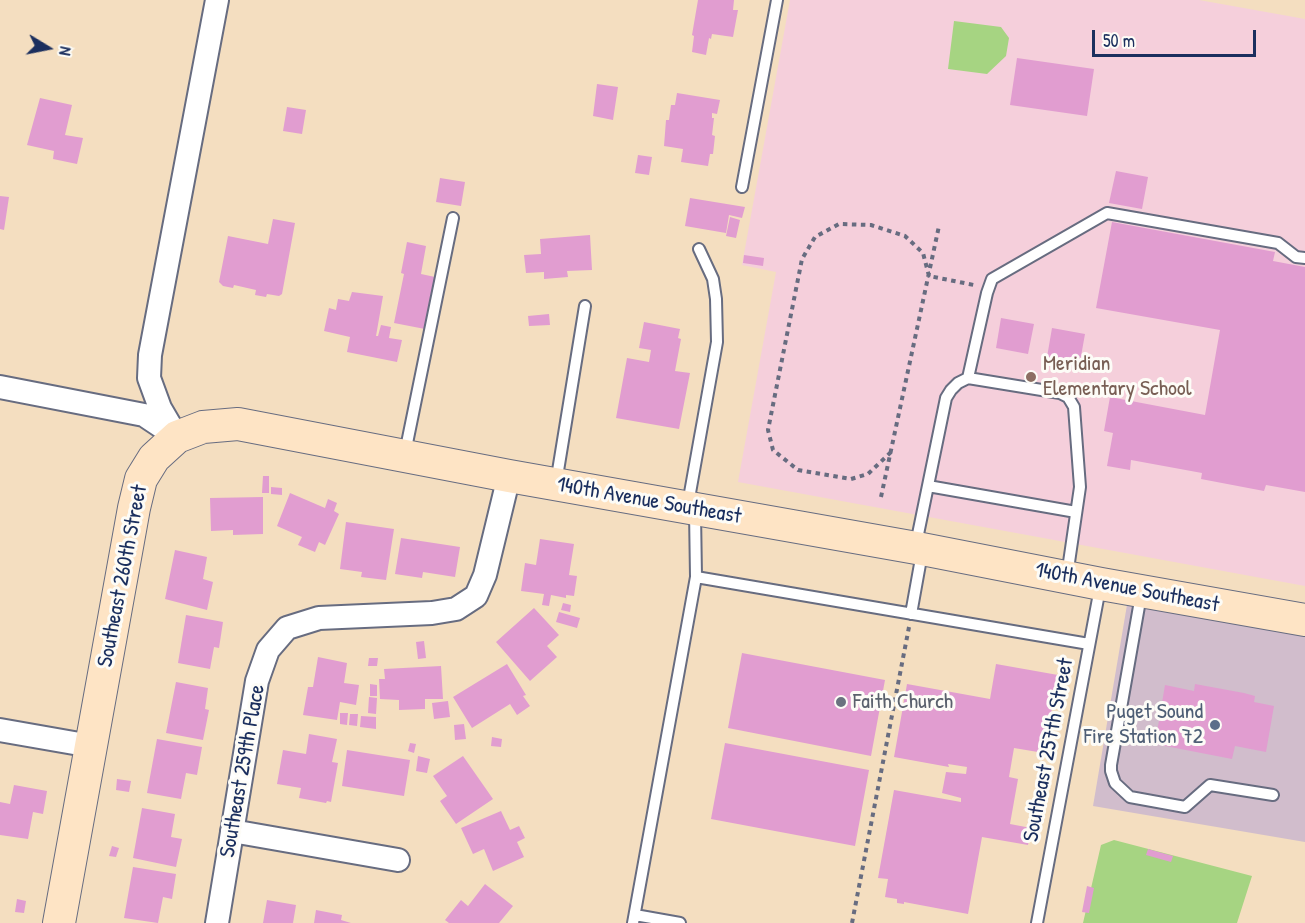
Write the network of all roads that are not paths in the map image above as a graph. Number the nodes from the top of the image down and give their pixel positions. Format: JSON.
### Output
{"nodes":[{"id":1,"x":217,"y":0,"type":"edge"},
{"id":2,"x":777,"y":0,"type":"edge"},
{"id":3,"x":742,"y":187,"type":"dead end"},
{"id":4,"x":453,"y":218,"type":"dead end"},
{"id":5,"x":699,"y":249,"type":"dead end"},
{"id":6,"x":1305,"y":258,"type":"edge"},
{"id":7,"x":585,"y":306,"type":"dead end"},
{"id":8,"x":968,"y":378,"type":"junction"},
{"id":9,"x":0,"y":387,"type":"edge"},
{"id":10,"x":177,"y":437,"type":"junction"},
{"id":11,"x":405,"y":456,"type":"junction"},
{"id":12,"x":509,"y":476,"type":"junction"},
{"id":13,"x":555,"y":484,"type":"junction"},
{"id":14,"x":928,"y":486,"type":"junction"},
{"id":15,"x":691,"y":508,"type":"junction"},
{"id":16,"x":1076,"y":512,"type":"junction"},
{"id":17,"x":919,"y":549,"type":"junction"},
{"id":18,"x":1067,"y":576,"type":"junction"},
{"id":19,"x":696,"y":577,"type":"junction"},
{"id":20,"x":1101,"y":584,"type":"junction"},
{"id":21,"x":1141,"y":591,"type":"junction"},
{"id":22,"x":911,"y":614,"type":"junction"},
{"id":23,"x":1305,"y":620,"type":"edge"},
{"id":24,"x":1089,"y":644,"type":"junction"},
{"id":25,"x":0,"y":730,"type":"edge"},
{"id":26,"x":91,"y":746,"type":"junction"},
{"id":27,"x":1273,"y":795,"type":"dead end"},
{"id":28,"x":232,"y":831,"type":"junction"},
{"id":29,"x":398,"y":860,"type":"dead end"},
{"id":30,"x":634,"y":919,"type":"edge"},
{"id":31,"x":59,"y":923,"type":"edge"},
{"id":32,"x":217,"y":923,"type":"edge"},
{"id":33,"x":680,"y":923,"type":"edge"},
{"id":34,"x":1037,"y":923,"type":"edge"}],
"edges":[{"from":1,"to":10,"type":"street"},
{"from":2,"to":3,"type":"lane"},
{"from":4,"to":11,"type":"lane"},
{"from":5,"to":15,"type":"lane"},
{"from":6,"to":8,"type":"lane"},
{"from":7,"to":13,"type":"lane"},
{"from":8,"to":14,"type":"lane"},
{"from":8,"to":16,"type":"lane"},
{"from":9,"to":10,"type":"street"},
{"from":10,"to":11,"type":"street","name":"140th Avenue Southeast"},
{"from":10,"to":26,"type":"street","name":"Southeast 260th Street"},
{"from":11,"to":12,"type":"street","name":"140th Avenue Southeast"},
{"from":12,"to":13,"type":"street","name":"140th Avenue Southeast"},
{"from":12,"to":28,"type":"street","name":"Southeast 259th Place"},
{"from":13,"to":15,"type":"street","name":"140th Avenue Southeast"},
{"from":14,"to":16,"type":"lane"},
{"from":14,"to":17,"type":"lane"},
{"from":15,"to":17,"type":"street","name":"140th Avenue Southeast"},
{"from":15,"to":19,"type":"lane"},
{"from":16,"to":18,"type":"lane"},
{"from":17,"to":18,"type":"street","name":"140th Avenue Southeast"},
{"from":17,"to":22,"type":"lane"},
{"from":18,"to":20,"type":"street","name":"140th Avenue Southeast"},
{"from":19,"to":22,"type":"lane"},
{"from":19,"to":30,"type":"lane"},
{"from":20,"to":21,"type":"street","name":"140th Avenue Southeast"},
{"from":20,"to":24,"type":"lane","name":"Southeast 257th Street"},
{"from":21,"to":23,"type":"street","name":"140th Avenue Southeast"},
{"from":21,"to":27,"type":"lane"},
{"from":22,"to":24,"type":"lane"},
{"from":24,"to":34,"type":"lane","name":"Southeast 257th Street"},
{"from":25,"to":26,"type":"street"},
{"from":26,"to":31,"type":"street","name":"Southeast 260th Street"},
{"from":28,"to":29,"type":"street"},
{"from":28,"to":32,"type":"street","name":"Southeast 259th Place"},
{"from":30,"to":33,"type":"lane"}]}
